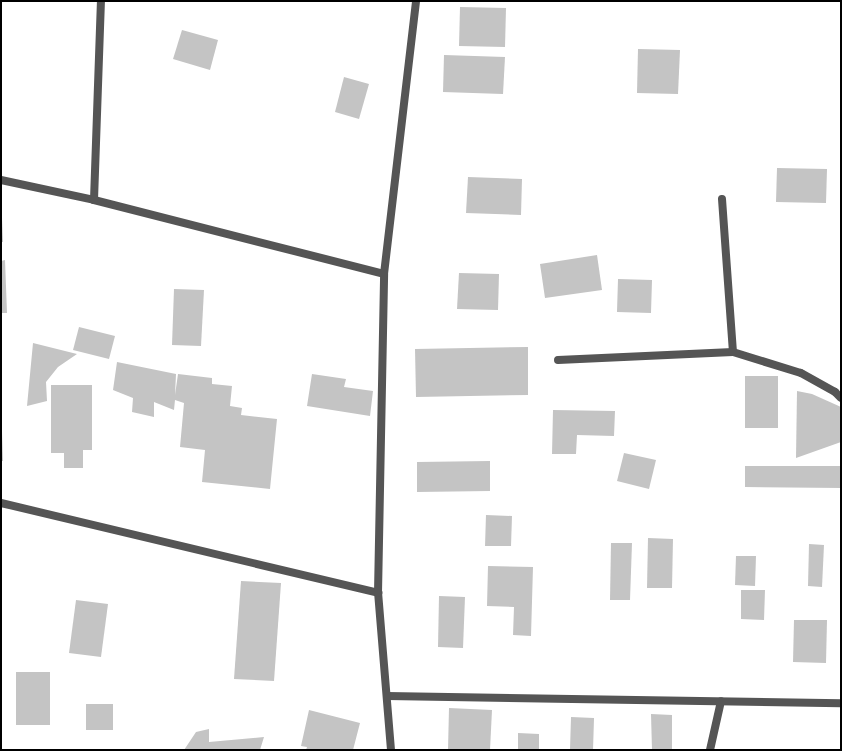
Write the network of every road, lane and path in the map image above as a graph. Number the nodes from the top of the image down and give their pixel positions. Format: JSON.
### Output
{"nodes":[{"id":1,"x":101,"y":1,"type":"edge"},
{"id":2,"x":416,"y":1,"type":"edge"},
{"id":3,"x":1,"y":180,"type":"edge"},
{"id":4,"x":722,"y":199,"type":"dead end"},
{"id":5,"x":94,"y":200,"type":"junction"},
{"id":6,"x":384,"y":274,"type":"junction"},
{"id":7,"x":733,"y":352,"type":"junction"},
{"id":8,"x":558,"y":360,"type":"dead end"},
{"id":9,"x":841,"y":398,"type":"edge"},
{"id":10,"x":1,"y":503,"type":"edge"},
{"id":11,"x":378,"y":593,"type":"junction"},
{"id":12,"x":387,"y":696,"type":"junction"},
{"id":13,"x":721,"y":701,"type":"junction"},
{"id":14,"x":841,"y":703,"type":"edge"},
{"id":15,"x":391,"y":750,"type":"edge"},
{"id":16,"x":710,"y":750,"type":"edge"}],
"edges":[{"from":1,"to":5,"type":"street"},
{"from":2,"to":6,"type":"street"},
{"from":3,"to":5,"type":"street"},
{"from":4,"to":7,"type":"street"},
{"from":5,"to":6,"type":"street"},
{"from":6,"to":11,"type":"street"},
{"from":7,"to":8,"type":"street"},
{"from":7,"to":9,"type":"street"},
{"from":10,"to":11,"type":"street"},
{"from":11,"to":12,"type":"street"},
{"from":12,"to":13,"type":"street"},
{"from":12,"to":15,"type":"street"},
{"from":13,"to":14,"type":"street"},
{"from":13,"to":16,"type":"street"}]}
